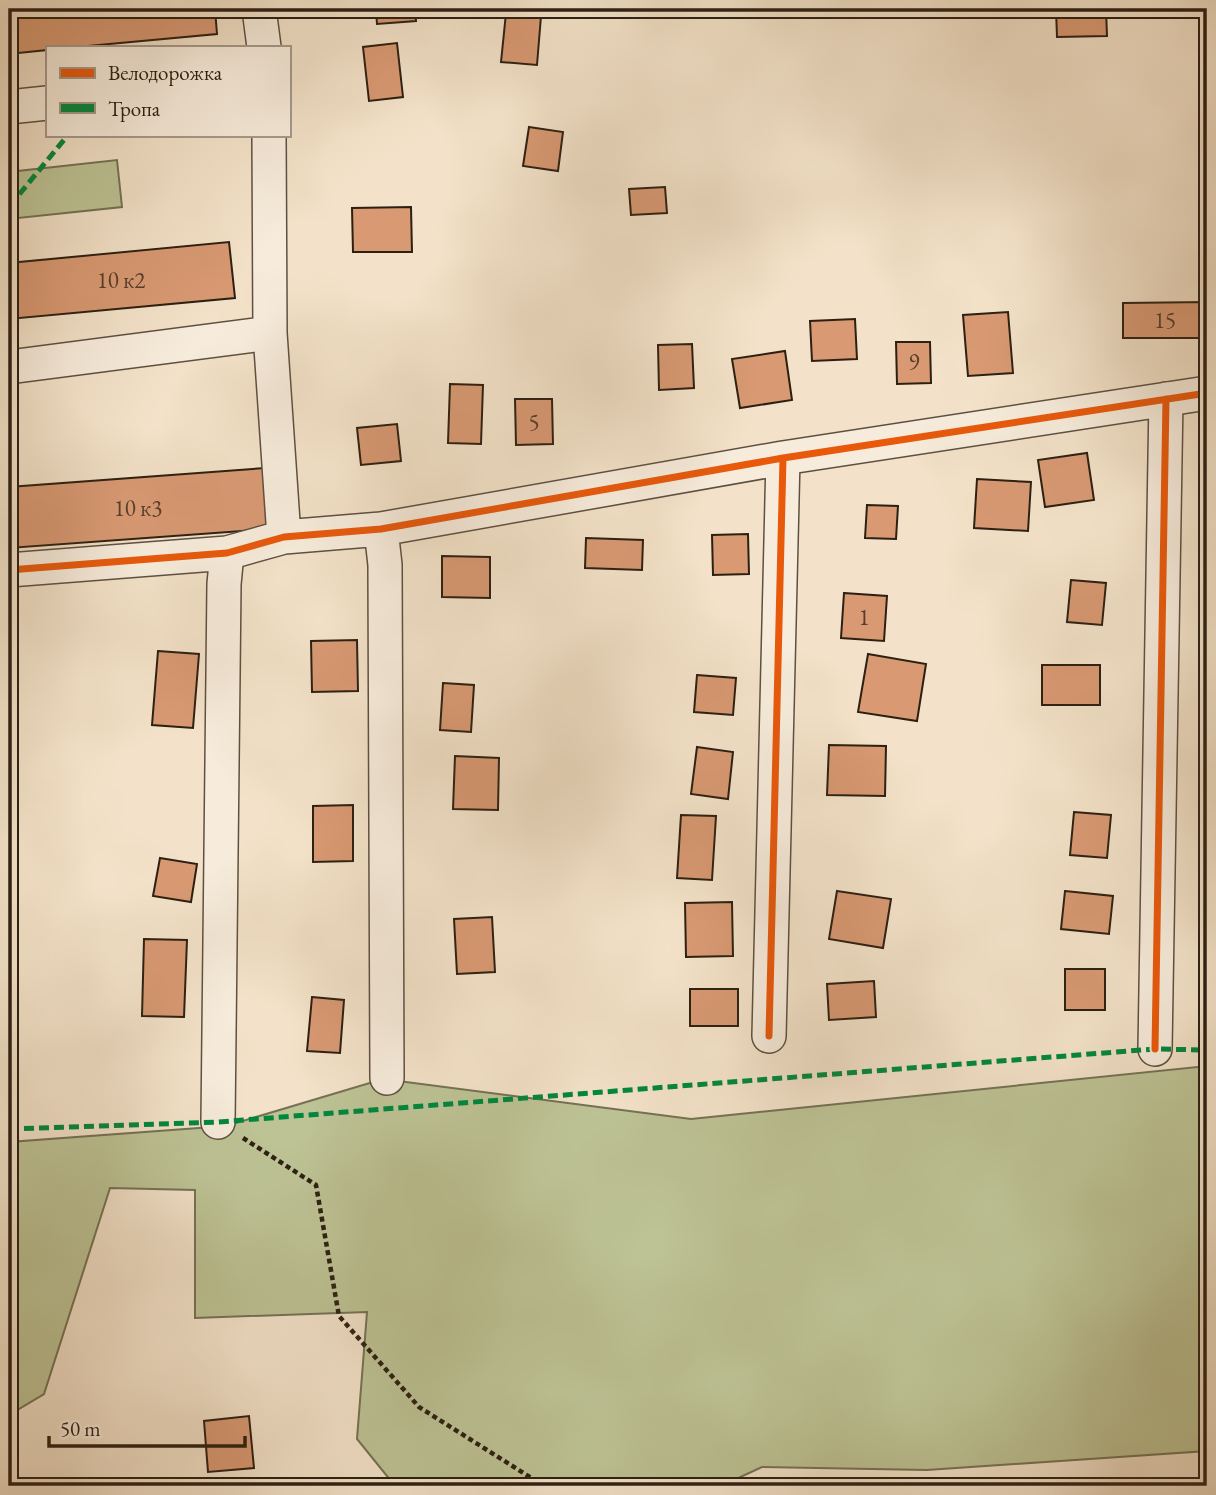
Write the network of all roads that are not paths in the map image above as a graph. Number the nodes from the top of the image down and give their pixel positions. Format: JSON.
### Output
{"nodes":[{"id":1,"x":259,"y":9,"type":"edge"},
{"id":2,"x":264,"y":46,"type":"edge"},
{"id":3,"x":46,"y":103,"type":"edge"},
{"id":4,"x":9,"y":107,"type":"edge"},
{"id":5,"x":269,"y":136,"type":"edge"},
{"id":6,"x":270,"y":333,"type":"junction"},
{"id":7,"x":9,"y":367,"type":"edge"},
{"id":8,"x":1207,"y":393,"type":"edge"},
{"id":9,"x":1166,"y":399,"type":"junction"},
{"id":10,"x":783,"y":457,"type":"junction"},
{"id":11,"x":381,"y":529,"type":"junction"},
{"id":12,"x":284,"y":537,"type":"junction"},
{"id":13,"x":227,"y":553,"type":"junction"},
{"id":14,"x":9,"y":570,"type":"edge"},
{"id":15,"x":769,"y":1036,"type":"dead end"},
{"id":16,"x":1155,"y":1049,"type":"dead end"},
{"id":17,"x":387,"y":1078,"type":"dead end"},
{"id":18,"x":218,"y":1122,"type":"road end"}],
"edges":[{"from":1,"to":2,"type":"street"},
{"from":3,"to":4,"type":"street"},
{"from":5,"to":6,"type":"street"},
{"from":6,"to":7,"type":"street"},
{"from":6,"to":12,"type":"street"},
{"from":8,"to":9,"type":"street"},
{"from":9,"to":10,"type":"street"},
{"from":9,"to":16,"type":"street"},
{"from":10,"to":11,"type":"street"},
{"from":10,"to":15,"type":"street"},
{"from":11,"to":12,"type":"street"},
{"from":11,"to":17,"type":"street"},
{"from":12,"to":13,"type":"street"},
{"from":13,"to":14,"type":"street"},
{"from":13,"to":18,"type":"street"}]}
